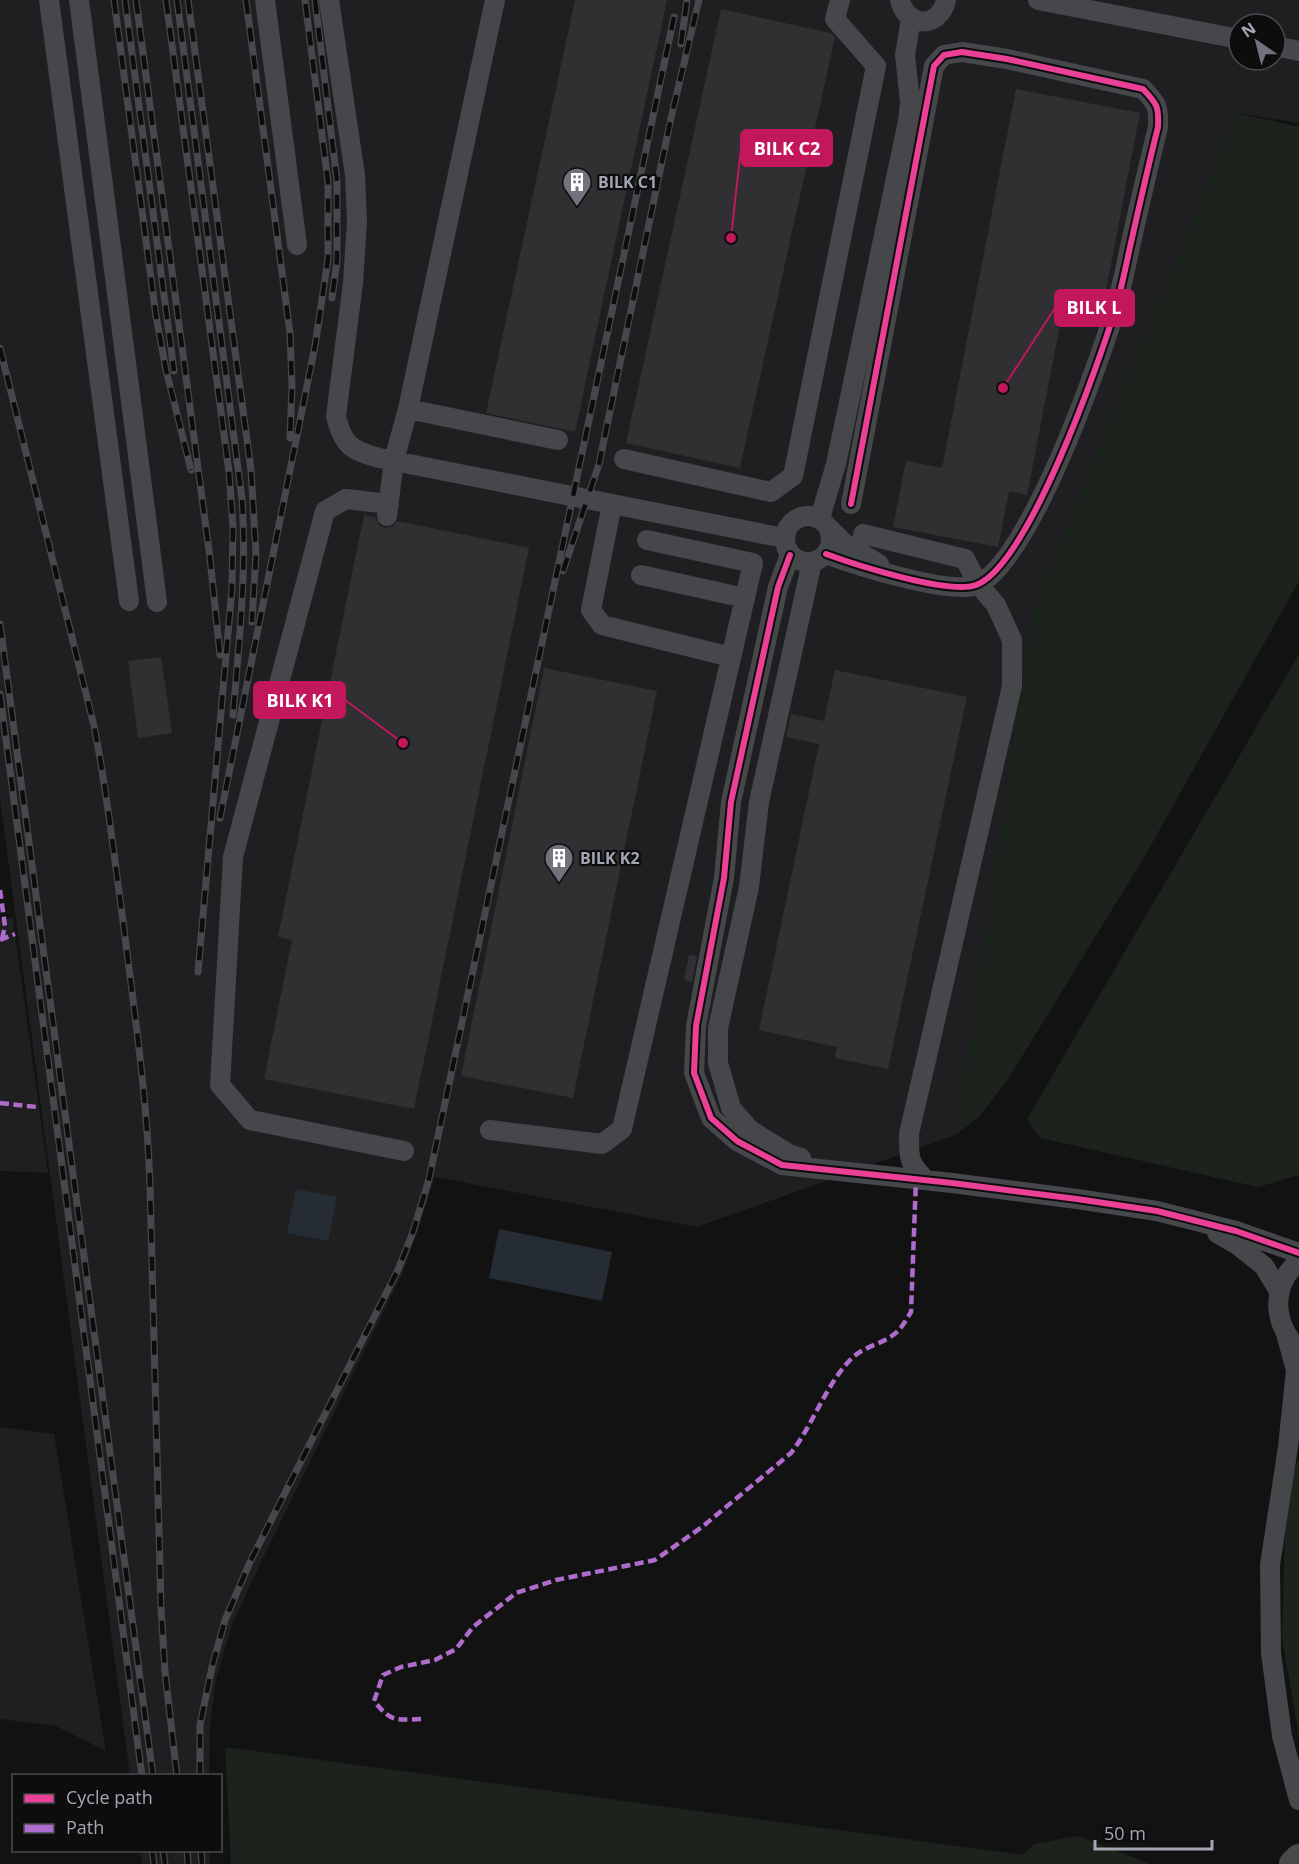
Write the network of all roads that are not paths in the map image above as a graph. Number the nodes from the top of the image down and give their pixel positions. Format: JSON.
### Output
{"nodes":[{"id":1,"x":49,"y":0,"type":"edge"},
{"id":2,"x":79,"y":0,"type":"edge"},
{"id":3,"x":265,"y":0,"type":"edge"},
{"id":4,"x":329,"y":0,"type":"edge"},
{"id":5,"x":495,"y":0,"type":"edge"},
{"id":6,"x":840,"y":0,"type":"edge"},
{"id":7,"x":900,"y":0,"type":"edge"},
{"id":8,"x":946,"y":0,"type":"edge"},
{"id":9,"x":1038,"y":0,"type":"edge"},
{"id":10,"x":911,"y":18,"type":"junction"},
{"id":11,"x":1227,"y":37,"type":"edge"},
{"id":12,"x":297,"y":245,"type":"dead end"},
{"id":13,"x":408,"y":409,"type":"junction"},
{"id":14,"x":558,"y":440,"type":"dead end"},
{"id":15,"x":624,"y":459,"type":"dead end"},
{"id":16,"x":394,"y":460,"type":"junction"},
{"id":17,"x":612,"y":504,"type":"junction"},
{"id":18,"x":851,"y":504,"type":"dead end"},
{"id":19,"x":824,"y":523,"type":"junction"},
{"id":20,"x":863,"y":534,"type":"dead end"},
{"id":21,"x":647,"y":540,"type":"dead end"},
{"id":22,"x":787,"y":547,"type":"junction"},
{"id":23,"x":819,"y":558,"type":"junction"},
{"id":24,"x":641,"y":575,"type":"dead end"},
{"id":25,"x":908,"y":578,"type":"junction"},
{"id":26,"x":978,"y":584,"type":"junction"},
{"id":27,"x":745,"y":598,"type":"junction"},
{"id":28,"x":129,"y":601,"type":"dead end"},
{"id":29,"x":157,"y":602,"type":"dead end"},
{"id":30,"x":731,"y":657,"type":"junction"},
{"id":31,"x":489,"y":1130,"type":"dead end"},
{"id":32,"x":404,"y":1151,"type":"dead end"},
{"id":33,"x":847,"y":1171,"type":"junction"},
{"id":34,"x":926,"y":1180,"type":"junction"},
{"id":35,"x":1199,"y":1222,"type":"junction"},
{"id":36,"x":1299,"y":1253,"type":"edge"},
{"id":37,"x":1299,"y":1261,"type":"edge"},
{"id":38,"x":1279,"y":1291,"type":"junction"},
{"id":39,"x":1293,"y":1343,"type":"edge"},
{"id":40,"x":1299,"y":1426,"type":"edge"},
{"id":41,"x":1288,"y":1447,"type":"junction"},
{"id":42,"x":1299,"y":1800,"type":"edge"},
{"id":43,"x":1299,"y":1858,"type":"edge"},
{"id":44,"x":1293,"y":1864,"type":"edge"}],
"edges":[{"from":1,"to":28,"type":"street"},
{"from":2,"to":29,"type":"street"},
{"from":3,"to":12,"type":"street"},
{"from":4,"to":16,"type":"street"},
{"from":5,"to":13,"type":"street"},
{"from":6,"to":15,"type":"street"},
{"from":7,"to":10,"type":"street"},
{"from":8,"to":10,"type":"street"},
{"from":9,"to":11,"type":"street"},
{"from":10,"to":19,"type":"street"},
{"from":13,"to":14,"type":"street"},
{"from":13,"to":16,"type":"street"},
{"from":16,"to":17,"type":"street"},
{"from":16,"to":32,"type":"street"},
{"from":17,"to":22,"type":"street"},
{"from":17,"to":30,"type":"street"},
{"from":18,"to":26,"type":"street"},
{"from":19,"to":22,"type":"street"},
{"from":19,"to":23,"type":"street"},
{"from":19,"to":25,"type":"street"},
{"from":20,"to":26,"type":"street"},
{"from":21,"to":27,"type":"street"},
{"from":22,"to":23,"type":"street"},
{"from":22,"to":33,"type":"street"},
{"from":23,"to":25,"type":"street"},
{"from":23,"to":33,"type":"street"},
{"from":24,"to":27,"type":"street"},
{"from":25,"to":26,"type":"street"},
{"from":26,"to":34,"type":"street"},
{"from":27,"to":30,"type":"street"},
{"from":30,"to":31,"type":"street"},
{"from":33,"to":34,"type":"street"},
{"from":34,"to":35,"type":"street"},
{"from":35,"to":36,"type":"street"},
{"from":35,"to":38,"type":"street"},
{"from":37,"to":38,"type":"street"},
{"from":38,"to":39,"type":"street"},
{"from":39,"to":41,"type":"street"},
{"from":40,"to":41,"type":"street"},
{"from":41,"to":42,"type":"street"},
{"from":43,"to":44,"type":"highway"}]}
